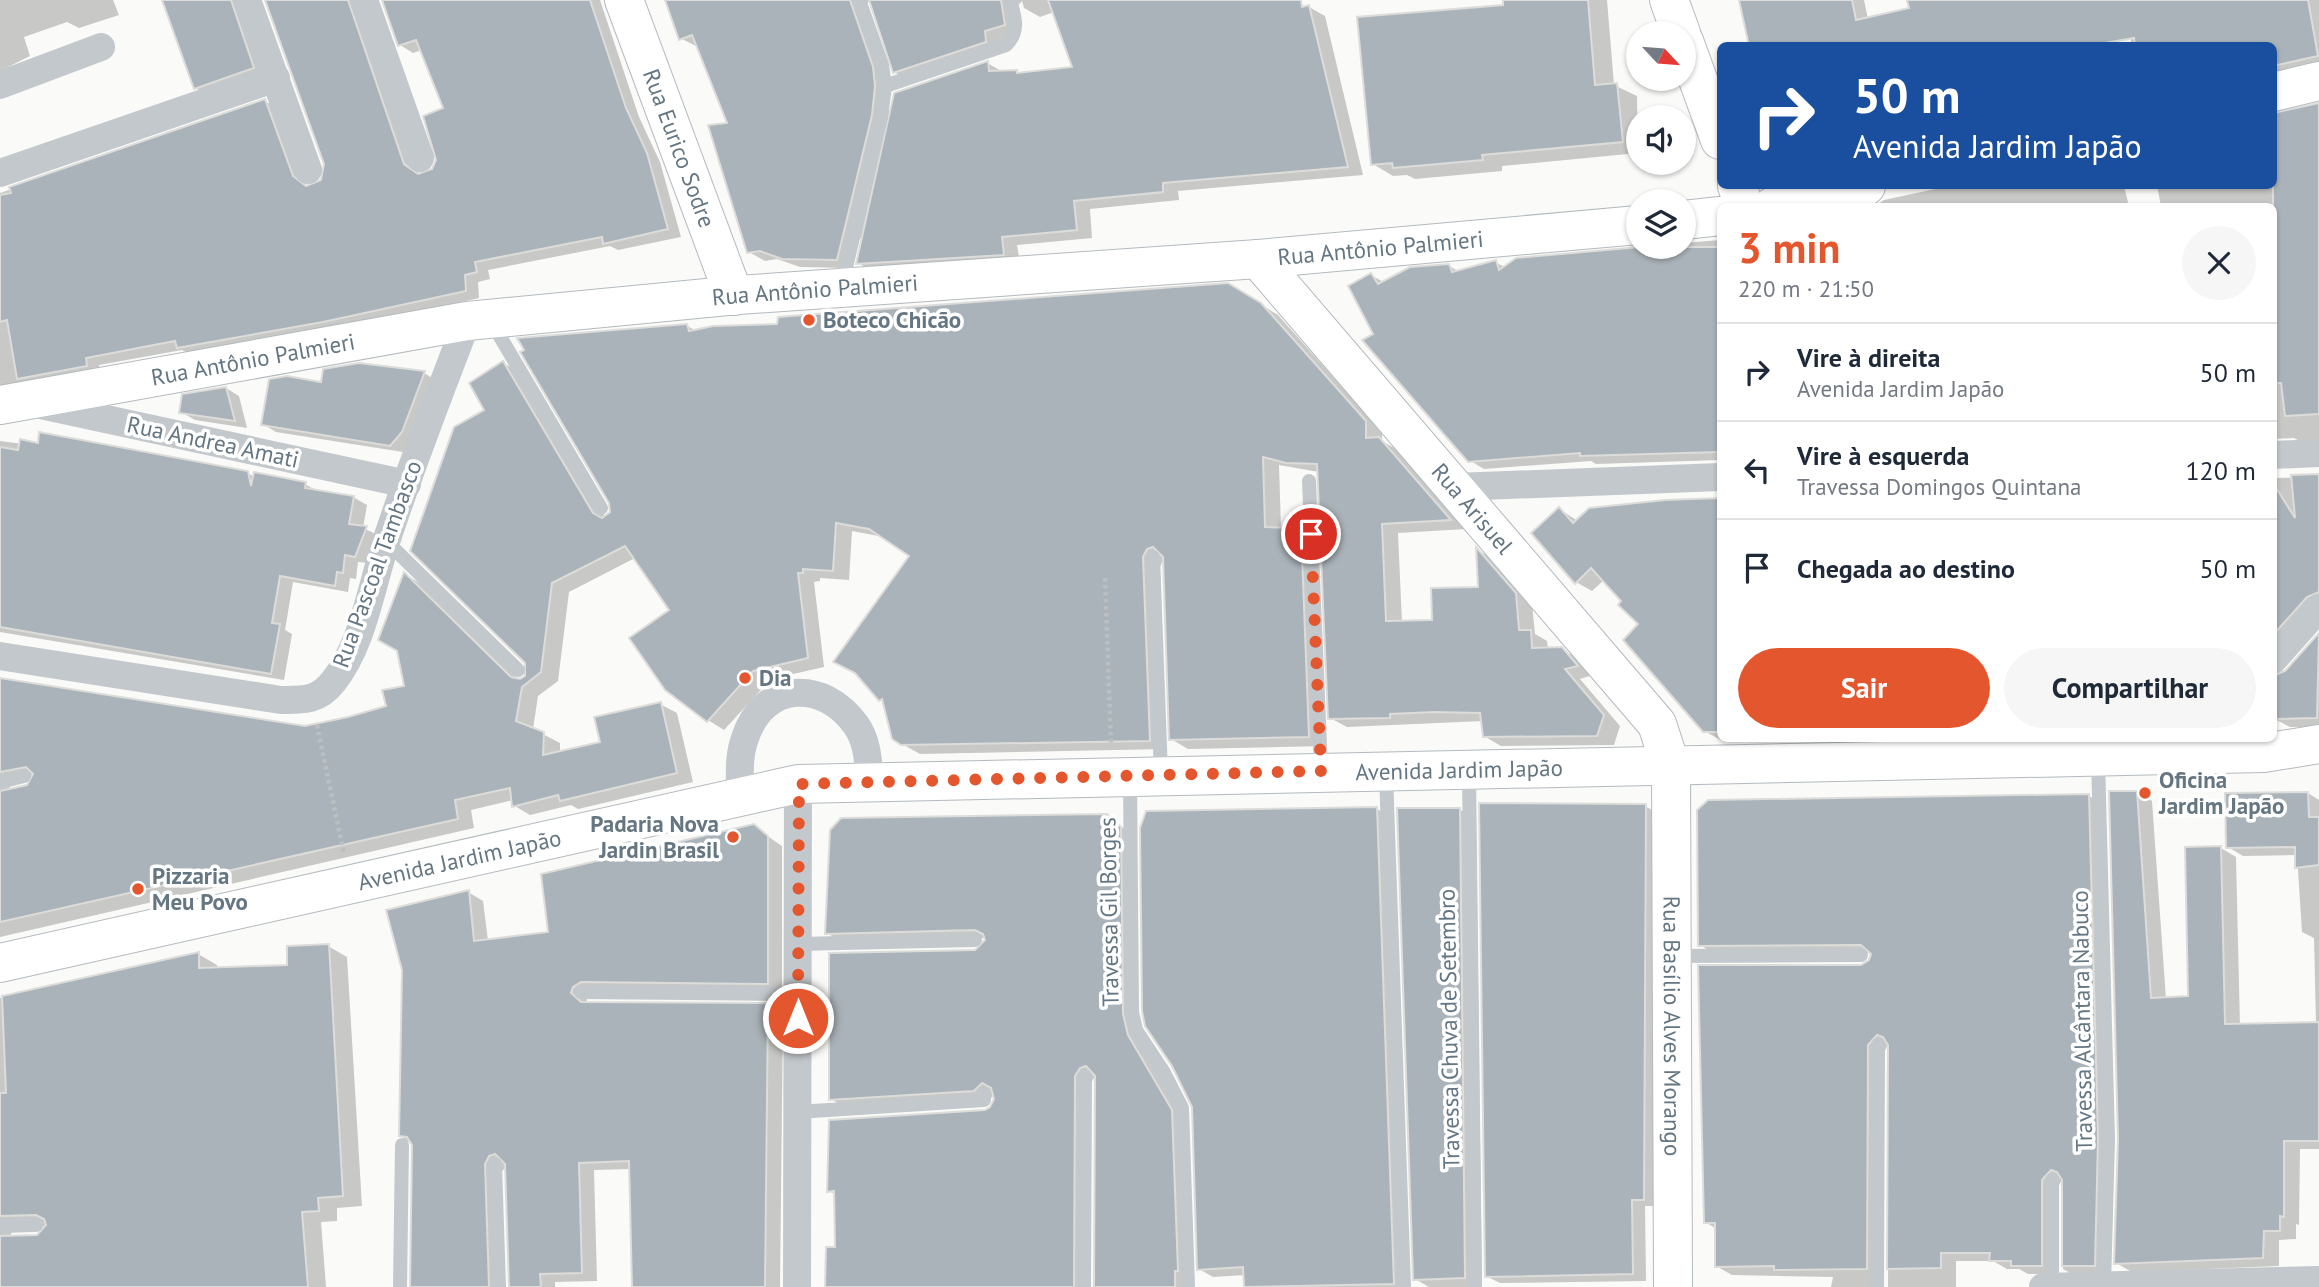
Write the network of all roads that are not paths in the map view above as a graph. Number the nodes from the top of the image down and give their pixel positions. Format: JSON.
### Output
{"nodes":[{"id":1,"x":247,"y":0,"type":"edge"},
{"id":2,"x":364,"y":0,"type":"edge"},
{"id":3,"x":624,"y":0,"type":"edge"},
{"id":4,"x":859,"y":0,"type":"edge"},
{"id":5,"x":1010,"y":0,"type":"edge"},
{"id":6,"x":1668,"y":0,"type":"edge"},
{"id":7,"x":1676,"y":21,"type":"edge"},
{"id":8,"x":101,"y":47,"type":"dead end"},
{"id":9,"x":1696,"y":74,"type":"edge"},
{"id":10,"x":276,"y":79,"type":"junction"},
{"id":11,"x":2319,"y":82,"type":"edge"},
{"id":12,"x":0,"y":85,"type":"edge"},
{"id":13,"x":885,"y":86,"type":"junction"},
{"id":14,"x":2277,"y":91,"type":"edge"},
{"id":15,"x":1717,"y":132,"type":"edge"},
{"id":16,"x":420,"y":158,"type":"dead end"},
{"id":17,"x":308,"y":170,"type":"dead end"},
{"id":18,"x":0,"y":173,"type":"edge"},
{"id":19,"x":1853,"y":189,"type":"edge"},
{"id":20,"x":1787,"y":203,"type":"edge"},
{"id":21,"x":1717,"y":216,"type":"edge"},
{"id":22,"x":1696,"y":219,"type":"edge"},
{"id":23,"x":1626,"y":226,"type":"edge"},
{"id":24,"x":1258,"y":259,"type":"junction"},
{"id":25,"x":841,"y":288,"type":"junction"},
{"id":26,"x":734,"y":296,"type":"junction"},
{"id":27,"x":478,"y":320,"type":"junction"},
{"id":28,"x":10,"y":403,"type":"edge"},
{"id":29,"x":2319,"y":453,"type":"edge"},
{"id":30,"x":2277,"y":455,"type":"edge"},
{"id":31,"x":1717,"y":477,"type":"edge"},
{"id":32,"x":1309,"y":481,"type":"dead end"},
{"id":33,"x":407,"y":484,"type":"junction"},
{"id":34,"x":1455,"y":487,"type":"junction"},
{"id":35,"x":601,"y":508,"type":"dead end"},
{"id":36,"x":386,"y":541,"type":"junction"},
{"id":37,"x":1153,"y":557,"type":"dead end"},
{"id":38,"x":2319,"y":608,"type":"edge"},
{"id":39,"x":2277,"y":655,"type":"edge"},
{"id":40,"x":0,"y":656,"type":"edge"},
{"id":41,"x":518,"y":670,"type":"dead end"},
{"id":42,"x":2319,"y":744,"type":"edge"},
{"id":43,"x":2199,"y":746,"type":"edge"},
{"id":44,"x":2264,"y":753,"type":"junction"},
{"id":45,"x":2098,"y":756,"type":"junction"},
{"id":46,"x":2319,"y":762,"type":"edge"},
{"id":47,"x":1671,"y":767,"type":"junction"},
{"id":48,"x":1469,"y":770,"type":"junction"},
{"id":49,"x":1321,"y":771,"type":"junction"},
{"id":50,"x":1386,"y":771,"type":"junction"},
{"id":51,"x":24,"y":776,"type":"dead end"},
{"id":52,"x":1134,"y":776,"type":"junction"},
{"id":53,"x":0,"y":782,"type":"edge"},
{"id":54,"x":870,"y":782,"type":"junction"},
{"id":55,"x":799,"y":784,"type":"junction"},
{"id":56,"x":740,"y":797,"type":"junction"},
{"id":57,"x":975,"y":940,"type":"dead end"},
{"id":58,"x":797,"y":944,"type":"junction"},
{"id":59,"x":1861,"y":955,"type":"dead end"},
{"id":60,"x":1671,"y":956,"type":"junction"},
{"id":61,"x":0,"y":963,"type":"edge"},
{"id":62,"x":581,"y":992,"type":"dead end"},
{"id":63,"x":798,"y":994,"type":"junction"},
{"id":64,"x":1878,"y":1045,"type":"dead end"},
{"id":65,"x":1085,"y":1076,"type":"dead end"},
{"id":66,"x":983,"y":1093,"type":"dead end"},
{"id":67,"x":797,"y":1112,"type":"junction"},
{"id":68,"x":402,"y":1145,"type":"dead end"},
{"id":69,"x":495,"y":1164,"type":"dead end"},
{"id":70,"x":2052,"y":1180,"type":"dead end"},
{"id":71,"x":36,"y":1225,"type":"dead end"},
{"id":72,"x":0,"y":1226,"type":"edge"},
{"id":73,"x":2319,"y":1280,"type":"edge"},
{"id":74,"x":2282,"y":1284,"type":"edge"},
{"id":75,"x":2104,"y":1286,"type":"edge"},
{"id":76,"x":2136,"y":1286,"type":"edge"},
{"id":77,"x":400,"y":1287,"type":"edge"},
{"id":78,"x":499,"y":1287,"type":"edge"},
{"id":79,"x":797,"y":1287,"type":"edge"},
{"id":80,"x":1084,"y":1287,"type":"edge"},
{"id":81,"x":1188,"y":1287,"type":"edge"},
{"id":82,"x":1404,"y":1287,"type":"edge"},
{"id":83,"x":1475,"y":1287,"type":"edge"},
{"id":84,"x":1673,"y":1287,"type":"edge"},
{"id":85,"x":1877,"y":1287,"type":"edge"},
{"id":86,"x":2043,"y":1287,"type":"edge"},
{"id":87,"x":2052,"y":1287,"type":"edge"}],
"edges":[{"from":1,"to":10,"type":"street"},
{"from":2,"to":16,"type":"street"},
{"from":3,"to":26,"type":"street","name":"Rua Eurico Sodre"},
{"from":4,"to":13,"type":"lane"},
{"from":5,"to":13,"type":"lane"},
{"from":6,"to":7,"type":"street"},
{"from":8,"to":12,"type":"street"},
{"from":9,"to":15,"type":"street"},
{"from":10,"to":17,"type":"street"},
{"from":10,"to":18,"type":"street"},
{"from":11,"to":14,"type":"street"},
{"from":13,"to":25,"type":"lane"},
{"from":19,"to":20,"type":"street"},
{"from":21,"to":22,"type":"street"},
{"from":23,"to":24,"type":"street","name":"Rua Antônio Palmieri"},
{"from":24,"to":25,"type":"street","name":"Rua Antônio Palmieri"},
{"from":24,"to":34,"type":"street","name":"Rua Arisuel"},
{"from":25,"to":26,"type":"street","name":"Rua Antônio Palmieri"},
{"from":26,"to":27,"type":"street","name":"Rua Antônio Palmieri"},
{"from":27,"to":28,"type":"street","name":"Rua Antônio Palmieri"},
{"from":27,"to":33,"type":"street","name":"Rua Pascoal Tambasco"},
{"from":27,"to":35,"type":"lane"},
{"from":28,"to":33,"type":"street","name":"Rua Andrea Amati"},
{"from":29,"to":30,"type":"street"},
{"from":31,"to":34,"type":"street"},
{"from":32,"to":49,"type":"lane"},
{"from":33,"to":36,"type":"street","name":"Rua Pascoal Tambasco"},
{"from":34,"to":47,"type":"street","name":"Rua Arisuel"},
{"from":36,"to":40,"type":"street","name":"Rua Pascoal Tambasco"},
{"from":36,"to":41,"type":"lane"},
{"from":37,"to":52,"type":"lane","name":"Travessa Gil Borges"},
{"from":38,"to":39,"type":"street"},
{"from":42,"to":44,"type":"street","name":"Avenida Jardim Japão"},
{"from":43,"to":44,"type":"street","name":"Avenida Jardim Japão"},
{"from":43,"to":45,"type":"street","name":"Avenida Jardim Japão"},
{"from":44,"to":46,"type":"street","name":"Avenida Jardim Japão"},
{"from":45,"to":47,"type":"street","name":"Avenida Jardim Japão"},
{"from":45,"to":75,"type":"lane","name":"Travessa Alcântara Nabuco"},
{"from":47,"to":48,"type":"street","name":"Avenida Jardim Japão"},
{"from":47,"to":60,"type":"street","name":"Rua Basílio Alves Morango"},
{"from":48,"to":50,"type":"street","name":"Avenida Jardim Japão"},
{"from":48,"to":83,"type":"lane","name":"Travessa Chuva de Setembro"},
{"from":49,"to":50,"type":"street","name":"Avenida Jardim Japão"},
{"from":49,"to":52,"type":"street","name":"Avenida Jardim Japão"},
{"from":50,"to":82,"type":"lane"},
{"from":51,"to":53,"type":"lane"},
{"from":52,"to":54,"type":"street","name":"Avenida Jardim Japão"},
{"from":52,"to":81,"type":"lane","name":"Travessa Gil Borges"},
{"from":54,"to":55,"type":"street","name":"Avenida Jardim Japão"},
{"from":54,"to":56,"type":"street"},
{"from":55,"to":56,"type":"street","name":"Avenida Jardim Japão"},
{"from":55,"to":58,"type":"street"},
{"from":56,"to":61,"type":"street","name":"Avenida Jardim Japão"},
{"from":57,"to":58,"type":"lane"},
{"from":58,"to":63,"type":"street"},
{"from":59,"to":60,"type":"lane"},
{"from":60,"to":84,"type":"street","name":"Rua Basílio Alves Morango"},
{"from":62,"to":63,"type":"lane"},
{"from":63,"to":67,"type":"street"},
{"from":64,"to":85,"type":"lane"},
{"from":65,"to":80,"type":"lane"},
{"from":66,"to":67,"type":"lane"},
{"from":67,"to":79,"type":"street"},
{"from":68,"to":77,"type":"lane"},
{"from":69,"to":78,"type":"lane"},
{"from":70,"to":87,"type":"lane"},
{"from":71,"to":72,"type":"lane"},
{"from":73,"to":74,"type":"street"},
{"from":74,"to":76,"type":"street"},
{"from":75,"to":76,"type":"street"},
{"from":75,"to":87,"type":"street"},
{"from":86,"to":87,"type":"street"}]}
